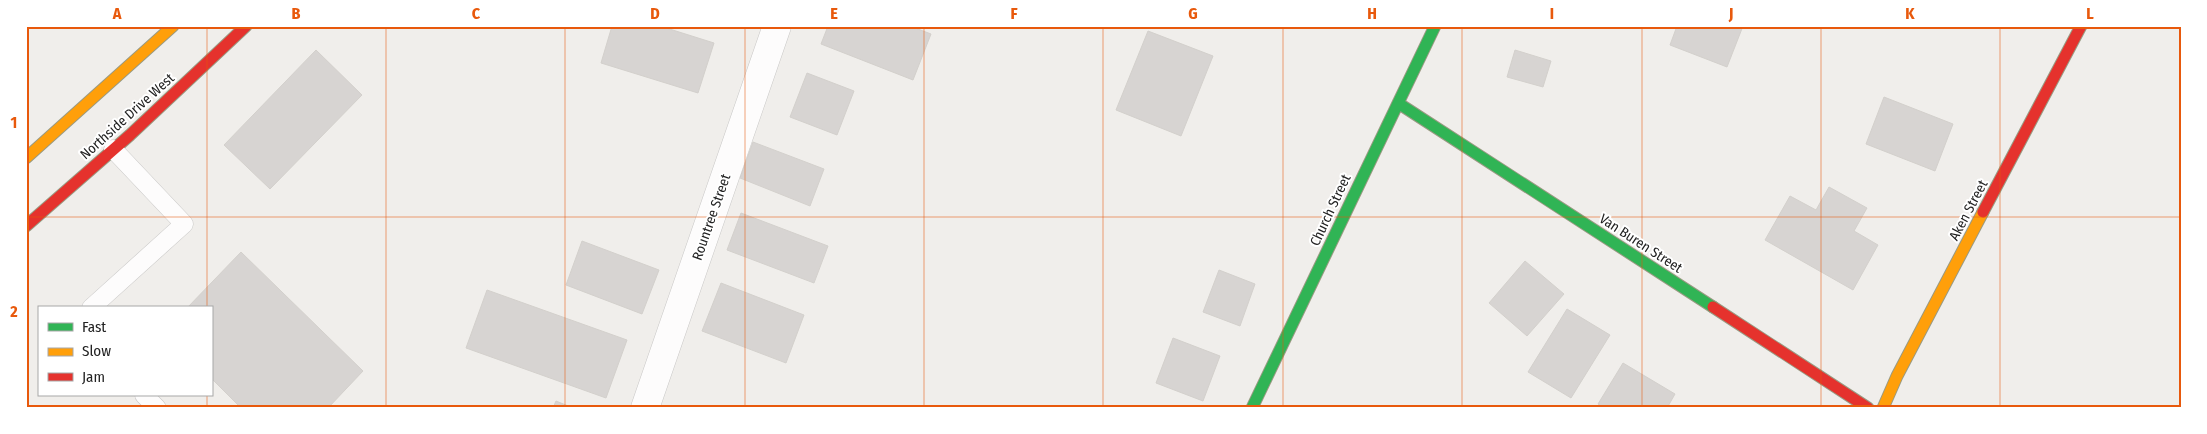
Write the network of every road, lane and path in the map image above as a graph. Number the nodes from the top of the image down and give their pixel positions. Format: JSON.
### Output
{"nodes":[{"id":1,"x":173,"y":26,"type":"edge"},
{"id":2,"x":246,"y":26,"type":"edge"},
{"id":3,"x":777,"y":26,"type":"edge"},
{"id":4,"x":1435,"y":26,"type":"edge"},
{"id":5,"x":2081,"y":26,"type":"edge"},
{"id":6,"x":1398,"y":103,"type":"junction"},
{"id":7,"x":113,"y":149,"type":"junction"},
{"id":8,"x":26,"y":158,"type":"edge"},
{"id":9,"x":26,"y":226,"type":"edge"},
{"id":10,"x":92,"y":306,"type":"edge"},
{"id":11,"x":145,"y":396,"type":"edge"},
{"id":12,"x":157,"y":408,"type":"edge"},
{"id":13,"x":645,"y":408,"type":"edge"},
{"id":14,"x":1252,"y":408,"type":"edge"},
{"id":15,"x":1868,"y":408,"type":"edge"},
{"id":16,"x":1883,"y":408,"type":"edge"}],
"edges":[{"from":1,"to":8,"type":"street"},
{"from":2,"to":7,"type":"street","name":"Northside Drive West"},
{"from":3,"to":13,"type":"street","name":"Rountree Street"},
{"from":4,"to":6,"type":"street","name":"Church Street"},
{"from":5,"to":16,"type":"street","name":"Aken Street"},
{"from":6,"to":14,"type":"street","name":"Church Street"},
{"from":6,"to":15,"type":"street","name":"Van Buren Street"},
{"from":7,"to":9,"type":"street","name":"Northside Drive West"},
{"from":7,"to":10,"type":"lane"},
{"from":11,"to":12,"type":"lane"}]}
